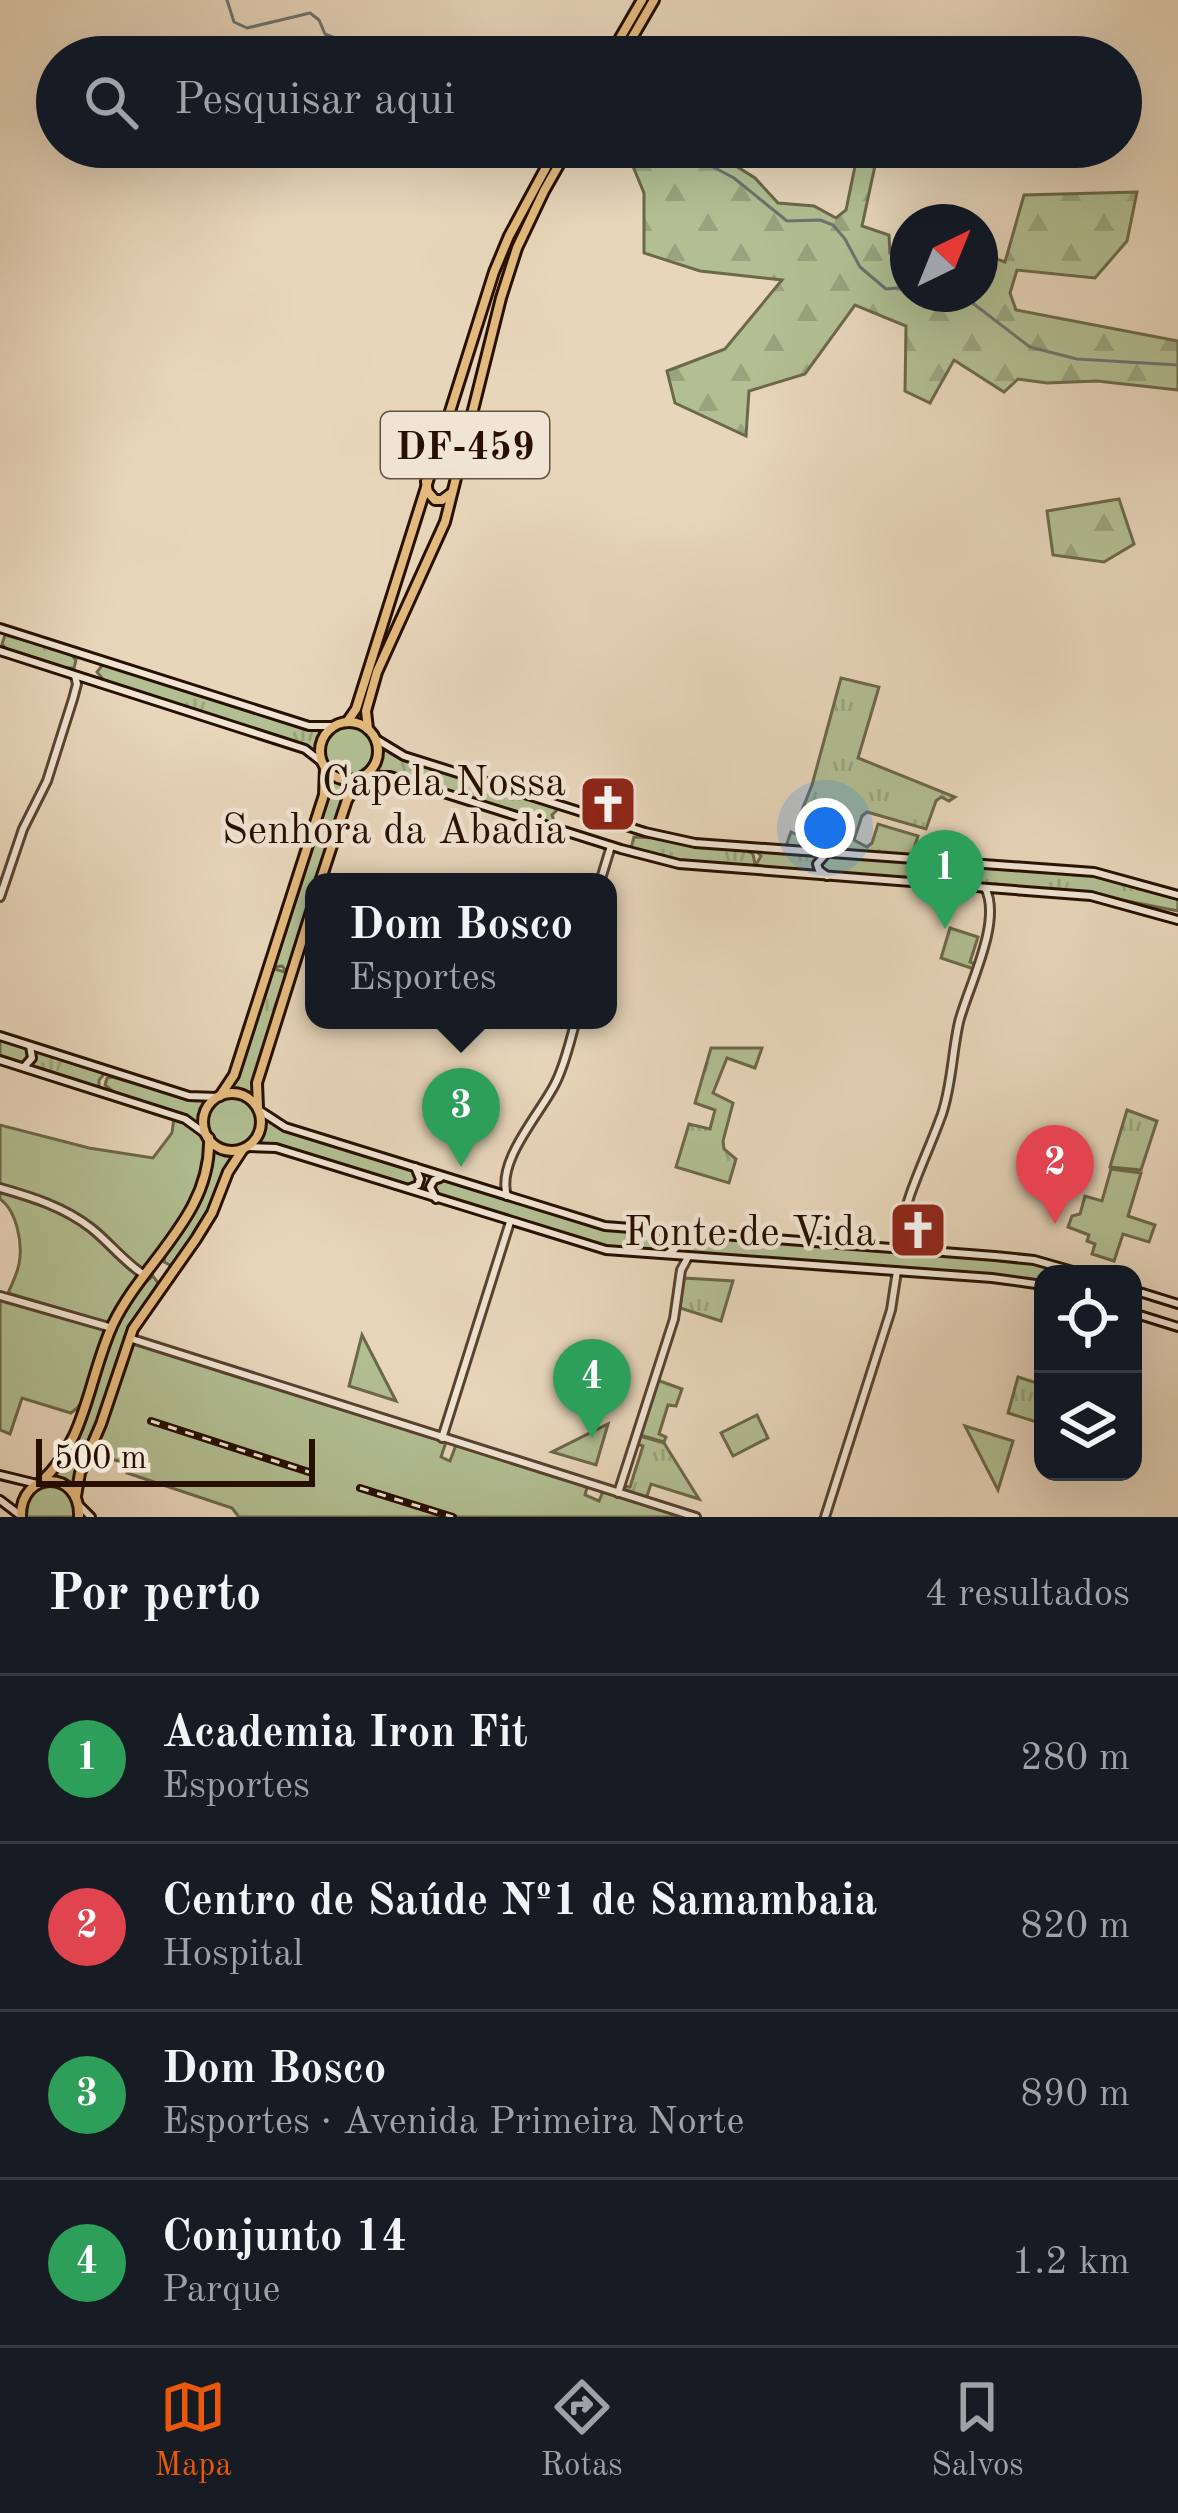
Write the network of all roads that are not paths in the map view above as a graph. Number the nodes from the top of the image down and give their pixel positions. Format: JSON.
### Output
{"nodes":[{"id":1,"x":642,"y":0,"type":"edge"},
{"id":2,"x":654,"y":0,"type":"edge"},
{"id":3,"x":621,"y":36,"type":"edge"},
{"id":4,"x":633,"y":36,"type":"edge"},
{"id":5,"x":549,"y":168,"type":"edge"},
{"id":6,"x":551,"y":168,"type":"edge"},
{"id":7,"x":456,"y":390,"type":"junction"},
{"id":8,"x":479,"y":390,"type":"junction"},
{"id":9,"x":426,"y":480,"type":"junction"},
{"id":10,"x":454,"y":490,"type":"junction"},
{"id":11,"x":0,"y":632,"type":"edge"},
{"id":12,"x":2,"y":650,"type":"edge"},
{"id":13,"x":78,"y":679,"type":"junction"},
{"id":14,"x":347,"y":722,"type":"junction"},
{"id":15,"x":333,"y":726,"type":"junction"},
{"id":16,"x":368,"y":729,"type":"junction"},
{"id":17,"x":376,"y":740,"type":"junction"},
{"id":18,"x":324,"y":765,"type":"junction"},
{"id":19,"x":362,"y":777,"type":"junction"},
{"id":20,"x":567,"y":807,"type":"junction"},
{"id":21,"x":560,"y":830,"type":"junction"},
{"id":22,"x":611,"y":846,"type":"junction"},
{"id":23,"x":745,"y":847,"type":"junction"},
{"id":24,"x":828,"y":853,"type":"junction"},
{"id":25,"x":748,"y":871,"type":"junction"},
{"id":26,"x":323,"y":873,"type":"edge"},
{"id":27,"x":602,"y":873,"type":"edge"},
{"id":28,"x":827,"y":877,"type":"junction"},
{"id":29,"x":985,"y":888,"type":"junction"},
{"id":30,"x":999,"y":889,"type":"junction"},
{"id":31,"x":1178,"y":895,"type":"edge"},
{"id":32,"x":0,"y":897,"type":"edge"},
{"id":33,"x":991,"y":900,"type":"junction"},
{"id":34,"x":1176,"y":918,"type":"edge"},
{"id":35,"x":305,"y":930,"type":"edge"},
{"id":36,"x":268,"y":972,"type":"junction"},
{"id":37,"x":289,"y":980,"type":"junction"},
{"id":38,"x":574,"y":1029,"type":"edge"},
{"id":39,"x":0,"y":1036,"type":"edge"},
{"id":40,"x":30,"y":1046,"type":"junction"},
{"id":41,"x":0,"y":1060,"type":"edge"},
{"id":42,"x":25,"y":1067,"type":"junction"},
{"id":43,"x":115,"y":1073,"type":"junction"},
{"id":44,"x":104,"y":1094,"type":"junction"},
{"id":45,"x":218,"y":1097,"type":"junction"},
{"id":46,"x":258,"y":1109,"type":"junction"},
{"id":47,"x":208,"y":1137,"type":"junction"},
{"id":48,"x":245,"y":1148,"type":"junction"},
{"id":49,"x":415,"y":1168,"type":"junction"},
{"id":50,"x":443,"y":1177,"type":"junction"},
{"id":51,"x":504,"y":1186,"type":"junction"},
{"id":52,"x":0,"y":1187,"type":"edge"},
{"id":53,"x":407,"y":1189,"type":"junction"},
{"id":54,"x":494,"y":1192,"type":"junction"},
{"id":55,"x":506,"y":1196,"type":"junction"},
{"id":56,"x":436,"y":1198,"type":"junction"},
{"id":57,"x":510,"y":1222,"type":"junction"},
{"id":58,"x":669,"y":1232,"type":"junction"},
{"id":59,"x":719,"y":1236,"type":"junction"},
{"id":60,"x":898,"y":1238,"type":"junction"},
{"id":61,"x":891,"y":1248,"type":"junction"},
{"id":62,"x":906,"y":1249,"type":"junction"},
{"id":63,"x":970,"y":1253,"type":"junction"},
{"id":64,"x":160,"y":1255,"type":"junction"},
{"id":65,"x":670,"y":1256,"type":"junction"},
{"id":66,"x":688,"y":1257,"type":"junction"},
{"id":67,"x":715,"y":1259,"type":"junction"},
{"id":68,"x":1050,"y":1265,"type":"edge"},
{"id":69,"x":176,"y":1267,"type":"junction"},
{"id":70,"x":681,"y":1270,"type":"junction"},
{"id":71,"x":897,"y":1271,"type":"junction"},
{"id":72,"x":141,"y":1275,"type":"junction"},
{"id":73,"x":970,"y":1277,"type":"junction"},
{"id":74,"x":1034,"y":1284,"type":"edge"},
{"id":75,"x":161,"y":1286,"type":"junction"},
{"id":76,"x":1142,"y":1293,"type":"edge"},
{"id":77,"x":0,"y":1296,"type":"edge"},
{"id":78,"x":1178,"y":1304,"type":"edge"},
{"id":79,"x":1142,"y":1316,"type":"edge"},
{"id":80,"x":1178,"y":1327,"type":"edge"},
{"id":81,"x":108,"y":1329,"type":"junction"},
{"id":82,"x":129,"y":1338,"type":"junction"},
{"id":83,"x":442,"y":1438,"type":"junction"},
{"id":84,"x":0,"y":1475,"type":"edge"},
{"id":85,"x":39,"y":1483,"type":"junction"},
{"id":86,"x":618,"y":1493,"type":"junction"},
{"id":87,"x":0,"y":1500,"type":"edge"},
{"id":88,"x":77,"y":1500,"type":"junction"},
{"id":89,"x":21,"y":1517,"type":"edge"},
{"id":90,"x":79,"y":1517,"type":"edge"},
{"id":91,"x":91,"y":1517,"type":"edge"},
{"id":92,"x":696,"y":1517,"type":"edge"},
{"id":93,"x":825,"y":1517,"type":"edge"}],
"edges":[{"from":1,"to":3,"type":"main road"},
{"from":2,"to":4,"type":"main road"},
{"from":5,"to":7,"type":"main road","number":"DF-459"},
{"from":6,"to":8,"type":"main road","number":"DF-459"},
{"from":7,"to":8,"type":"main road"},
{"from":7,"to":9,"type":"main road","number":"DF-459"},
{"from":8,"to":10,"type":"main road","number":"DF-459"},
{"from":9,"to":10,"type":"main road"},
{"from":9,"to":14,"type":"main road","number":"DF-459"},
{"from":10,"to":16,"type":"main road","number":"DF-459"},
{"from":11,"to":15,"type":"main road"},
{"from":12,"to":13,"type":"main road"},
{"from":13,"to":18,"type":"main road"},
{"from":13,"to":32,"type":"main road"},
{"from":14,"to":15,"type":"main road"},
{"from":14,"to":16,"type":"main road"},
{"from":15,"to":18,"type":"main road"},
{"from":16,"to":17,"type":"main road"},
{"from":17,"to":19,"type":"main road"},
{"from":17,"to":20,"type":"main road"},
{"from":18,"to":19,"type":"main road"},
{"from":18,"to":36,"type":"main road"},
{"from":19,"to":21,"type":"main road"},
{"from":19,"to":26,"type":"main road"},
{"from":20,"to":21,"type":"main road"},
{"from":20,"to":23,"type":"main road"},
{"from":21,"to":22,"type":"main road"},
{"from":22,"to":25,"type":"main road"},
{"from":22,"to":27,"type":"main road"},
{"from":23,"to":24,"type":"main road"},
{"from":23,"to":25,"type":"main road"},
{"from":24,"to":28,"type":"main road"},
{"from":24,"to":31,"type":"main road"},
{"from":25,"to":28,"type":"main road"},
{"from":28,"to":29,"type":"main road"},
{"from":29,"to":30,"type":"main road"},
{"from":29,"to":33,"type":"main road"},
{"from":30,"to":33,"type":"main road"},
{"from":30,"to":34,"type":"main road"},
{"from":33,"to":60,"type":"main road"},
{"from":35,"to":37,"type":"main road"},
{"from":36,"to":37,"type":"main road"},
{"from":36,"to":45,"type":"main road"},
{"from":37,"to":46,"type":"main road"},
{"from":38,"to":51,"type":"main road"},
{"from":39,"to":40,"type":"main road"},
{"from":40,"to":42,"type":"main road"},
{"from":40,"to":43,"type":"main road"},
{"from":41,"to":42,"type":"main road"},
{"from":42,"to":44,"type":"main road"},
{"from":43,"to":44,"type":"main road"},
{"from":43,"to":45,"type":"main road"},
{"from":44,"to":47,"type":"main road"},
{"from":45,"to":46,"type":"main road"},
{"from":45,"to":47,"type":"main road"},
{"from":46,"to":48,"type":"main road"},
{"from":46,"to":49,"type":"main road"},
{"from":47,"to":48,"type":"main road"},
{"from":47,"to":64,"type":"main road"},
{"from":48,"to":53,"type":"main road"},
{"from":48,"to":69,"type":"main road"},
{"from":49,"to":50,"type":"main road"},
{"from":49,"to":53,"type":"main road"},
{"from":50,"to":54,"type":"main road"},
{"from":50,"to":56,"type":"main road"},
{"from":51,"to":54,"type":"main road"},
{"from":51,"to":55,"type":"main road"},
{"from":52,"to":72,"type":"main road"},
{"from":53,"to":56,"type":"main road"},
{"from":54,"to":55,"type":"main road"},
{"from":55,"to":58,"type":"main road"},
{"from":56,"to":57,"type":"main road"},
{"from":57,"to":65,"type":"main road"},
{"from":57,"to":83,"type":"main road"},
{"from":58,"to":59,"type":"main road"},
{"from":58,"to":65,"type":"main road"},
{"from":59,"to":61,"type":"main road"},
{"from":59,"to":67,"type":"main road"},
{"from":60,"to":61,"type":"main road"},
{"from":60,"to":62,"type":"main road"},
{"from":61,"to":62,"type":"main road"},
{"from":62,"to":63,"type":"main road"},
{"from":63,"to":68,"type":"main road"},
{"from":63,"to":73,"type":"main road"},
{"from":64,"to":69,"type":"main road"},
{"from":64,"to":72,"type":"main road"},
{"from":65,"to":66,"type":"main road"},
{"from":65,"to":70,"type":"main road"},
{"from":66,"to":67,"type":"main road"},
{"from":66,"to":70,"type":"main road"},
{"from":67,"to":71,"type":"main road"},
{"from":69,"to":75,"type":"main road"},
{"from":70,"to":86,"type":"main road"},
{"from":71,"to":73,"type":"main road"},
{"from":71,"to":93,"type":"main road"},
{"from":72,"to":75,"type":"main road"},
{"from":72,"to":81,"type":"main road"},
{"from":73,"to":74,"type":"main road"},
{"from":75,"to":82,"type":"main road"},
{"from":76,"to":78,"type":"main road"},
{"from":77,"to":81,"type":"main road"},
{"from":79,"to":80,"type":"main road"},
{"from":81,"to":85,"type":"main road"},
{"from":82,"to":83,"type":"main road"},
{"from":82,"to":88,"type":"main road"},
{"from":83,"to":86,"type":"main road"},
{"from":84,"to":85,"type":"main road"},
{"from":85,"to":88,"type":"main road"},
{"from":85,"to":89,"type":"main road"},
{"from":86,"to":92,"type":"main road"},
{"from":87,"to":89,"type":"main road"},
{"from":88,"to":90,"type":"main road"},
{"from":88,"to":91,"type":"main road"}]}
